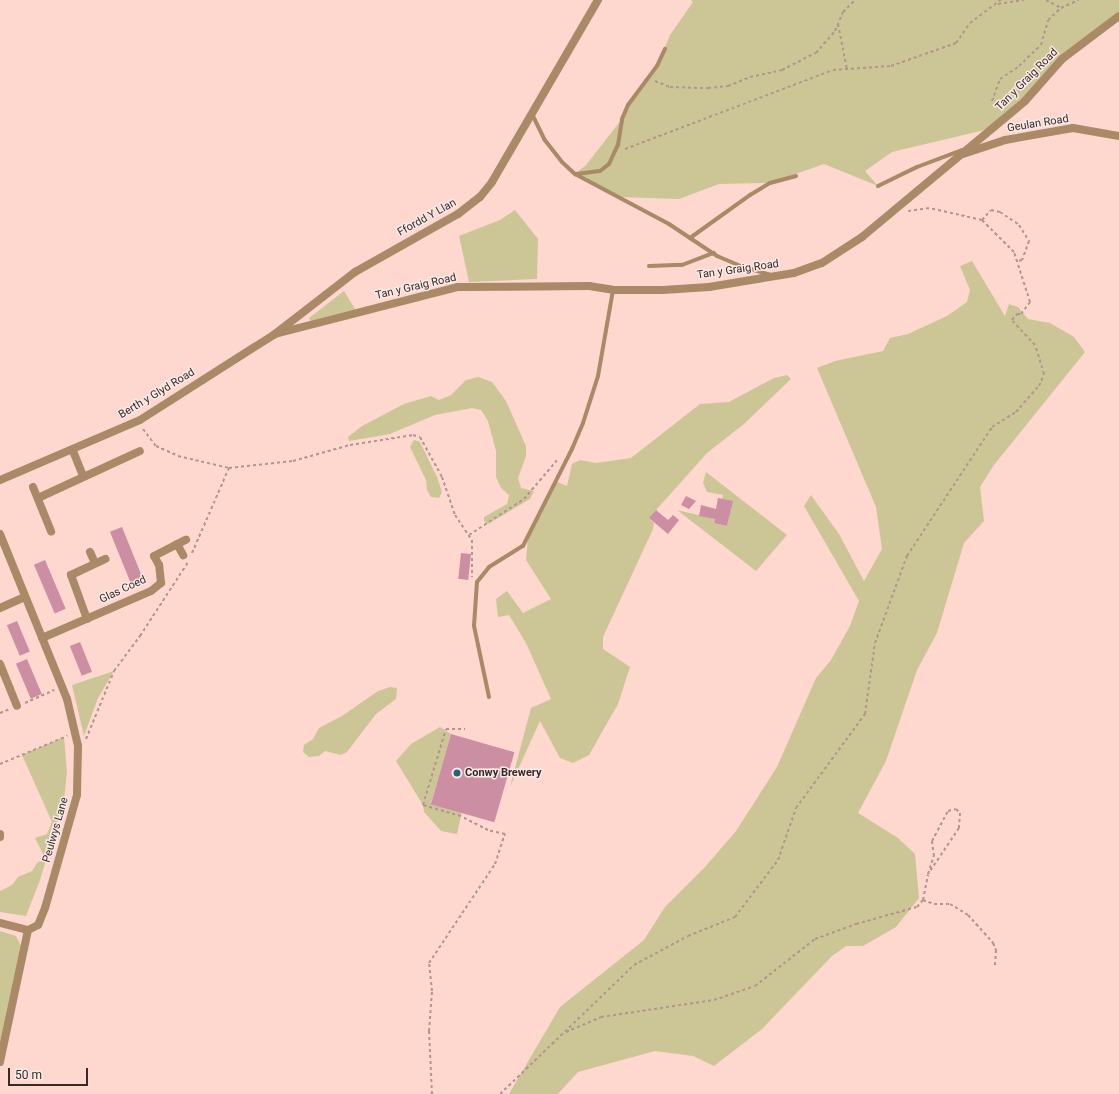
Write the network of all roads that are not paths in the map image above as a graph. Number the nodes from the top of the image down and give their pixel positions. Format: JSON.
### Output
{"nodes":[{"id":1,"x":598,"y":0,"type":"edge"},
{"id":2,"x":1119,"y":16,"type":"edge"},
{"id":3,"x":665,"y":49,"type":"dead end"},
{"id":4,"x":532,"y":114,"type":"junction"},
{"id":5,"x":1119,"y":136,"type":"edge"},
{"id":6,"x":972,"y":146,"type":"junction"},
{"id":7,"x":963,"y":154,"type":"junction"},
{"id":8,"x":575,"y":174,"type":"junction"},
{"id":9,"x":796,"y":176,"type":"dead end"},
{"id":10,"x":878,"y":186,"type":"dead end"},
{"id":11,"x":690,"y":238,"type":"junction"},
{"id":12,"x":714,"y":253,"type":"junction"},
{"id":13,"x":649,"y":266,"type":"dead end"},
{"id":14,"x":776,"y":276,"type":"junction"},
{"id":15,"x":613,"y":290,"type":"junction"},
{"id":16,"x":275,"y":334,"type":"junction"},
{"id":17,"x":73,"y":450,"type":"junction"},
{"id":18,"x":140,"y":451,"type":"dead end"},
{"id":19,"x":83,"y":476,"type":"junction"},
{"id":20,"x":0,"y":480,"type":"edge"},
{"id":21,"x":33,"y":487,"type":"dead end"},
{"id":22,"x":38,"y":498,"type":"junction"},
{"id":23,"x":51,"y":531,"type":"dead end"},
{"id":24,"x":0,"y":534,"type":"edge"},
{"id":25,"x":186,"y":540,"type":"dead end"},
{"id":26,"x":177,"y":544,"type":"junction"},
{"id":27,"x":90,"y":552,"type":"dead end"},
{"id":28,"x":183,"y":555,"type":"dead end"},
{"id":29,"x":105,"y":559,"type":"dead end"},
{"id":30,"x":95,"y":564,"type":"junction"},
{"id":31,"x":25,"y":597,"type":"junction"},
{"id":32,"x":0,"y":608,"type":"edge"},
{"id":33,"x":87,"y":619,"type":"junction"},
{"id":34,"x":42,"y":638,"type":"junction"},
{"id":35,"x":0,"y":664,"type":"edge"},
{"id":36,"x":489,"y":697,"type":"dead end"},
{"id":37,"x":17,"y":706,"type":"road end"},
{"id":38,"x":0,"y":923,"type":"edge"},
{"id":39,"x":28,"y":930,"type":"junction"},
{"id":40,"x":0,"y":1062,"type":"edge"}],
"edges":[{"from":1,"to":4,"type":"street","name":"Ffordd Y Llan"},
{"from":2,"to":6,"type":"street","name":"Tan y Graig Road"},
{"from":3,"to":8,"type":"lane"},
{"from":4,"to":8,"type":"lane"},
{"from":4,"to":16,"type":"street","name":"Ffordd Y Llan"},
{"from":5,"to":7,"type":"street","name":"Geulan Road"},
{"from":6,"to":7,"type":"street","name":"Tan y Graig Road"},
{"from":6,"to":10,"type":"lane"},
{"from":7,"to":14,"type":"street","name":"Tan y Graig Road"},
{"from":8,"to":11,"type":"lane"},
{"from":9,"to":11,"type":"lane"},
{"from":11,"to":12,"type":"lane"},
{"from":12,"to":13,"type":"lane"},
{"from":12,"to":14,"type":"lane"},
{"from":14,"to":15,"type":"street","name":"Tan y Graig Road"},
{"from":15,"to":16,"type":"street","name":"Tan y Graig Road"},
{"from":15,"to":36,"type":"lane"},
{"from":16,"to":17,"type":"street","name":"Berth y Glyd Road"},
{"from":17,"to":19,"type":"street"},
{"from":17,"to":20,"type":"street","name":"Berth y Glyd Road"},
{"from":18,"to":19,"type":"street"},
{"from":19,"to":22,"type":"street"},
{"from":21,"to":22,"type":"street"},
{"from":22,"to":23,"type":"street"},
{"from":24,"to":31,"type":"street","name":"Peulwys Lane"},
{"from":25,"to":26,"type":"street","name":"Glas Coed"},
{"from":26,"to":28,"type":"street"},
{"from":26,"to":33,"type":"street","name":"Glas Coed"},
{"from":27,"to":30,"type":"street"},
{"from":29,"to":30,"type":"street"},
{"from":30,"to":33,"type":"street"},
{"from":31,"to":32,"type":"street"},
{"from":31,"to":34,"type":"street","name":"Peulwys Lane"},
{"from":33,"to":34,"type":"street","name":"Glas Coed"},
{"from":34,"to":39,"type":"street","name":"Peulwys Lane"},
{"from":35,"to":37,"type":"street"},
{"from":38,"to":39,"type":"street"},
{"from":39,"to":40,"type":"street"}]}
